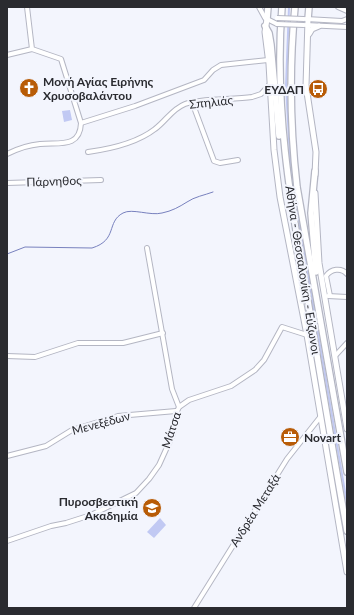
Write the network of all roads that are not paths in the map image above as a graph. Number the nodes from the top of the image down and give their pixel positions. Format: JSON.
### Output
{"nodes":[{"id":1,"x":27,"y":7,"type":"edge"},
{"id":2,"x":259,"y":7,"type":"edge"},
{"id":3,"x":268,"y":7,"type":"edge"},
{"id":4,"x":282,"y":7,"type":"edge"},
{"id":5,"x":295,"y":7,"type":"edge"},
{"id":6,"x":309,"y":7,"type":"edge"},
{"id":7,"x":338,"y":7,"type":"edge"},
{"id":8,"x":347,"y":12,"type":"edge"},
{"id":9,"x":267,"y":19,"type":"junction"},
{"id":10,"x":347,"y":19,"type":"edge"},
{"id":11,"x":306,"y":22,"type":"junction"},
{"id":12,"x":265,"y":26,"type":"junction"},
{"id":13,"x":319,"y":26,"type":"junction"},
{"id":14,"x":347,"y":27,"type":"edge"},
{"id":15,"x":308,"y":35,"type":"junction"},
{"id":16,"x":32,"y":49,"type":"junction"},
{"id":17,"x":7,"y":55,"type":"edge"},
{"id":18,"x":268,"y":60,"type":"junction"},
{"id":19,"x":270,"y":84,"type":"junction"},
{"id":20,"x":192,"y":102,"type":"junction"},
{"id":21,"x":81,"y":123,"type":"junction"},
{"id":22,"x":88,"y":152,"type":"dead end"},
{"id":23,"x":7,"y":154,"type":"edge"},
{"id":24,"x":238,"y":160,"type":"dead end"},
{"id":25,"x":286,"y":166,"type":"junction"},
{"id":26,"x":315,"y":171,"type":"junction"},
{"id":27,"x":101,"y":180,"type":"dead end"},
{"id":28,"x":7,"y":183,"type":"edge"},
{"id":29,"x":147,"y":248,"type":"dead end"},
{"id":30,"x":347,"y":274,"type":"edge"},
{"id":31,"x":316,"y":288,"type":"junction"},
{"id":32,"x":327,"y":296,"type":"junction"},
{"id":33,"x":347,"y":297,"type":"edge"},
{"id":34,"x":163,"y":332,"type":"junction"},
{"id":35,"x":307,"y":335,"type":"junction"},
{"id":36,"x":347,"y":343,"type":"edge"},
{"id":37,"x":7,"y":356,"type":"edge"},
{"id":38,"x":335,"y":356,"type":"junction"},
{"id":39,"x":179,"y":407,"type":"junction"},
{"id":40,"x":176,"y":411,"type":"junction"},
{"id":41,"x":321,"y":416,"type":"junction"},
{"id":42,"x":347,"y":430,"type":"edge"},
{"id":43,"x":7,"y":456,"type":"edge"},
{"id":44,"x":347,"y":472,"type":"edge"},
{"id":45,"x":347,"y":531,"type":"edge"},
{"id":46,"x":7,"y":541,"type":"edge"},
{"id":47,"x":347,"y":572,"type":"edge"},
{"id":48,"x":194,"y":608,"type":"edge"}],
"edges":[{"from":1,"to":16,"type":"street"},
{"from":2,"to":9,"type":"street"},
{"from":3,"to":9,"type":"highway"},
{"from":4,"to":25,"type":"highway","name":"Αθήνα - Θεσσαλονίκη - Εύζωνοι"},
{"from":5,"to":31,"type":"highway","name":"Αθήνα - Θεσσαλονίκη - Εύζωνοι"},
{"from":6,"to":11,"type":"highway"},
{"from":7,"to":8,"type":"street"},
{"from":9,"to":11,"type":"street","bridge":true},
{"from":9,"to":11,"type":"street","bridge":true},
{"from":9,"to":12,"type":"main road"},
{"from":10,"to":11,"type":"street"},
{"from":11,"to":13,"type":"street"},
{"from":11,"to":15,"type":"main road"},
{"from":12,"to":18,"type":"main road"},
{"from":12,"to":25,"type":"highway"},
{"from":13,"to":14,"type":"street"},
{"from":13,"to":15,"type":"main road"},
{"from":15,"to":26,"type":"main road"},
{"from":16,"to":17,"type":"street"},
{"from":16,"to":21,"type":"street"},
{"from":18,"to":19,"type":"main road"},
{"from":18,"to":21,"type":"street"},
{"from":19,"to":20,"type":"street","name":"Σπηλιάς"},
{"from":19,"to":35,"type":"main road"},
{"from":20,"to":22,"type":"street","name":"Σπηλιάς"},
{"from":20,"to":24,"type":"street"},
{"from":21,"to":23,"type":"street"},
{"from":25,"to":45,"type":"highway","name":"Αθήνα - Θεσσαλονίκη - Εύζωνοι"},
{"from":26,"to":31,"type":"highway"},
{"from":26,"to":32,"type":"main road"},
{"from":27,"to":28,"type":"street","name":"Πάρνηθος"},
{"from":29,"to":34,"type":"street"},
{"from":30,"to":32,"type":"street"},
{"from":31,"to":44,"type":"highway","name":"Αθήνα - Θεσσαλονίκη - Εύζωνοι"},
{"from":32,"to":33,"type":"street"},
{"from":32,"to":38,"type":"main road"},
{"from":34,"to":37,"type":"street"},
{"from":34,"to":39,"type":"street"},
{"from":35,"to":39,"type":"street","name":"Μάτσα"},
{"from":35,"to":41,"type":"main road"},
{"from":36,"to":38,"type":"street"},
{"from":38,"to":42,"type":"main road"},
{"from":39,"to":40,"type":"street","name":"Μάτσα"},
{"from":40,"to":43,"type":"street","name":"Μενεξέδων"},
{"from":40,"to":46,"type":"street","name":"Μάτσα"},
{"from":41,"to":47,"type":"main road"},
{"from":41,"to":48,"type":"street","name":"Ανδρέα Μεταξά"}]}
